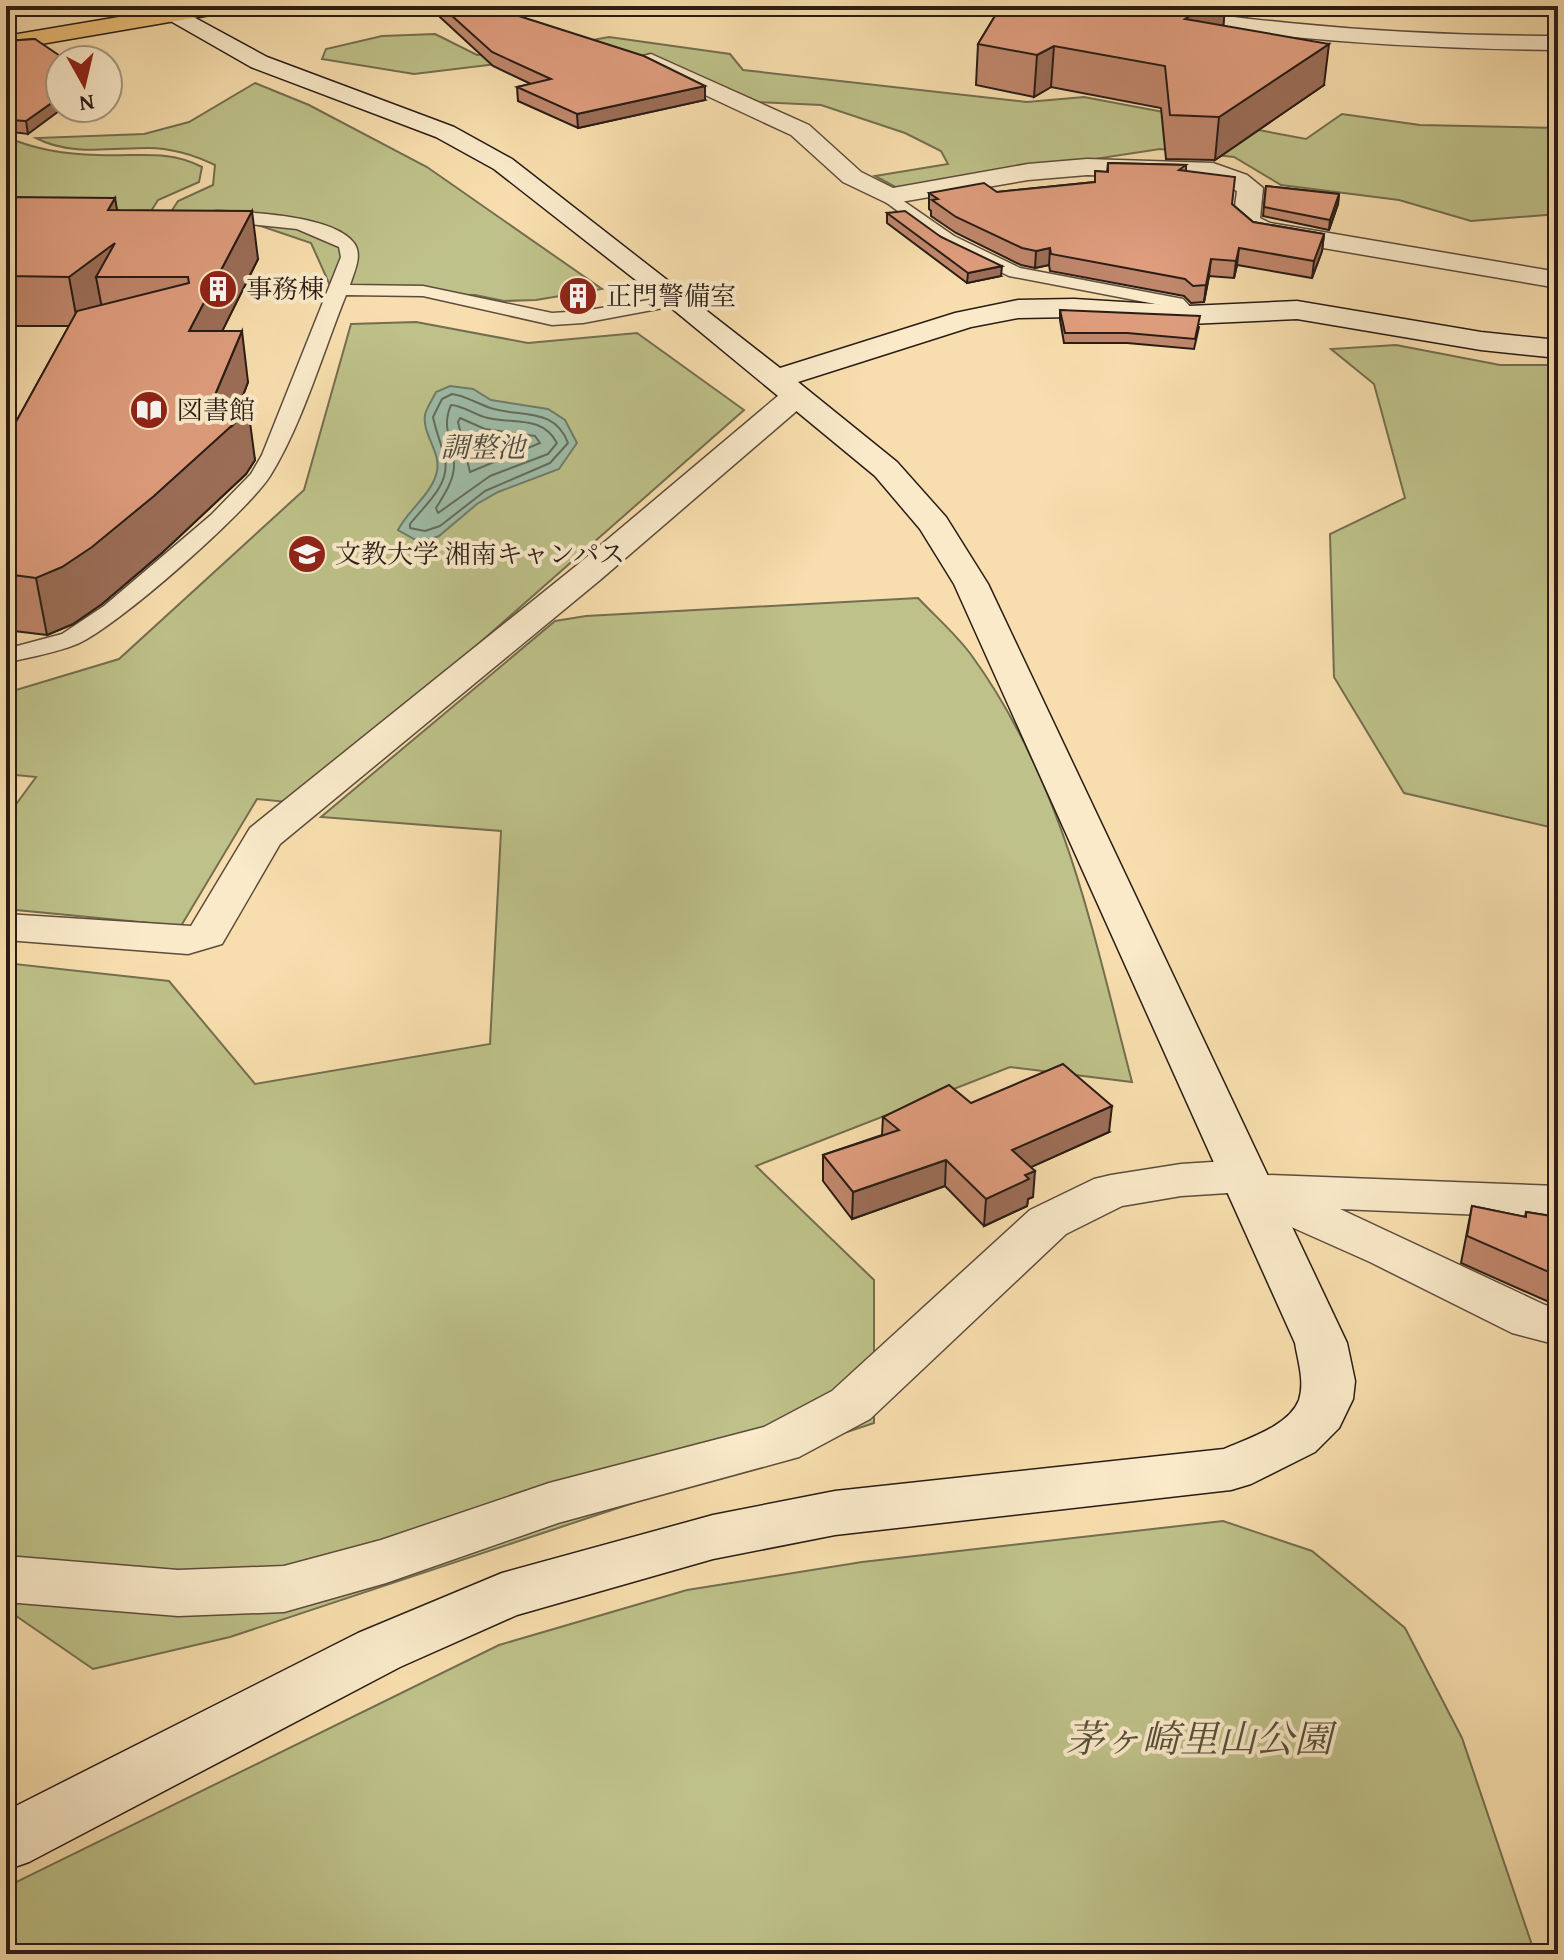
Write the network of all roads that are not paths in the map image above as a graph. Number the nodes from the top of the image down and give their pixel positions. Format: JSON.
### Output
{"nodes":[{"id":1,"x":222,"y":6,"type":"edge"},
{"id":2,"x":1105,"y":6,"type":"edge"},
{"id":3,"x":175,"y":14,"type":"junction"},
{"id":4,"x":6,"y":43,"type":"edge"},
{"id":5,"x":1558,"y":43,"type":"edge"},
{"id":6,"x":625,"y":51,"type":"edge"},
{"id":7,"x":889,"y":196,"type":"junction"},
{"id":8,"x":200,"y":216,"type":"edge"},
{"id":9,"x":1558,"y":280,"type":"edge"},
{"id":10,"x":339,"y":290,"type":"junction"},
{"id":11,"x":679,"y":300,"type":"junction"},
{"id":12,"x":1189,"y":315,"type":"junction"},
{"id":13,"x":1558,"y":349,"type":"edge"},
{"id":14,"x":785,"y":387,"type":"junction"},
{"id":15,"x":6,"y":656,"type":"edge"},
{"id":16,"x":6,"y":927,"type":"edge"},
{"id":17,"x":1247,"y":1182,"type":"junction"},
{"id":18,"x":1558,"y":1202,"type":"edge"},
{"id":19,"x":1558,"y":1327,"type":"edge"},
{"id":20,"x":6,"y":1579,"type":"edge"},
{"id":21,"x":6,"y":1842,"type":"edge"}],
"edges":[{"from":1,"to":3,"type":"main road"},
{"from":2,"to":5,"type":"street"},
{"from":3,"to":4,"type":"main road"},
{"from":3,"to":11,"type":"street"},
{"from":6,"to":7,"type":"street"},
{"from":7,"to":9,"type":"street"},
{"from":7,"to":12,"type":"lane"},
{"from":8,"to":10,"type":"lane"},
{"from":10,"to":11,"type":"lane"},
{"from":10,"to":15,"type":"lane"},
{"from":11,"to":14,"type":"street"},
{"from":12,"to":13,"type":"street"},
{"from":12,"to":14,"type":"street"},
{"from":14,"to":16,"type":"street"},
{"from":14,"to":17,"type":"street"},
{"from":17,"to":18,"type":"street"},
{"from":17,"to":19,"type":"street"},
{"from":17,"to":20,"type":"street"},
{"from":17,"to":21,"type":"street"}]}
